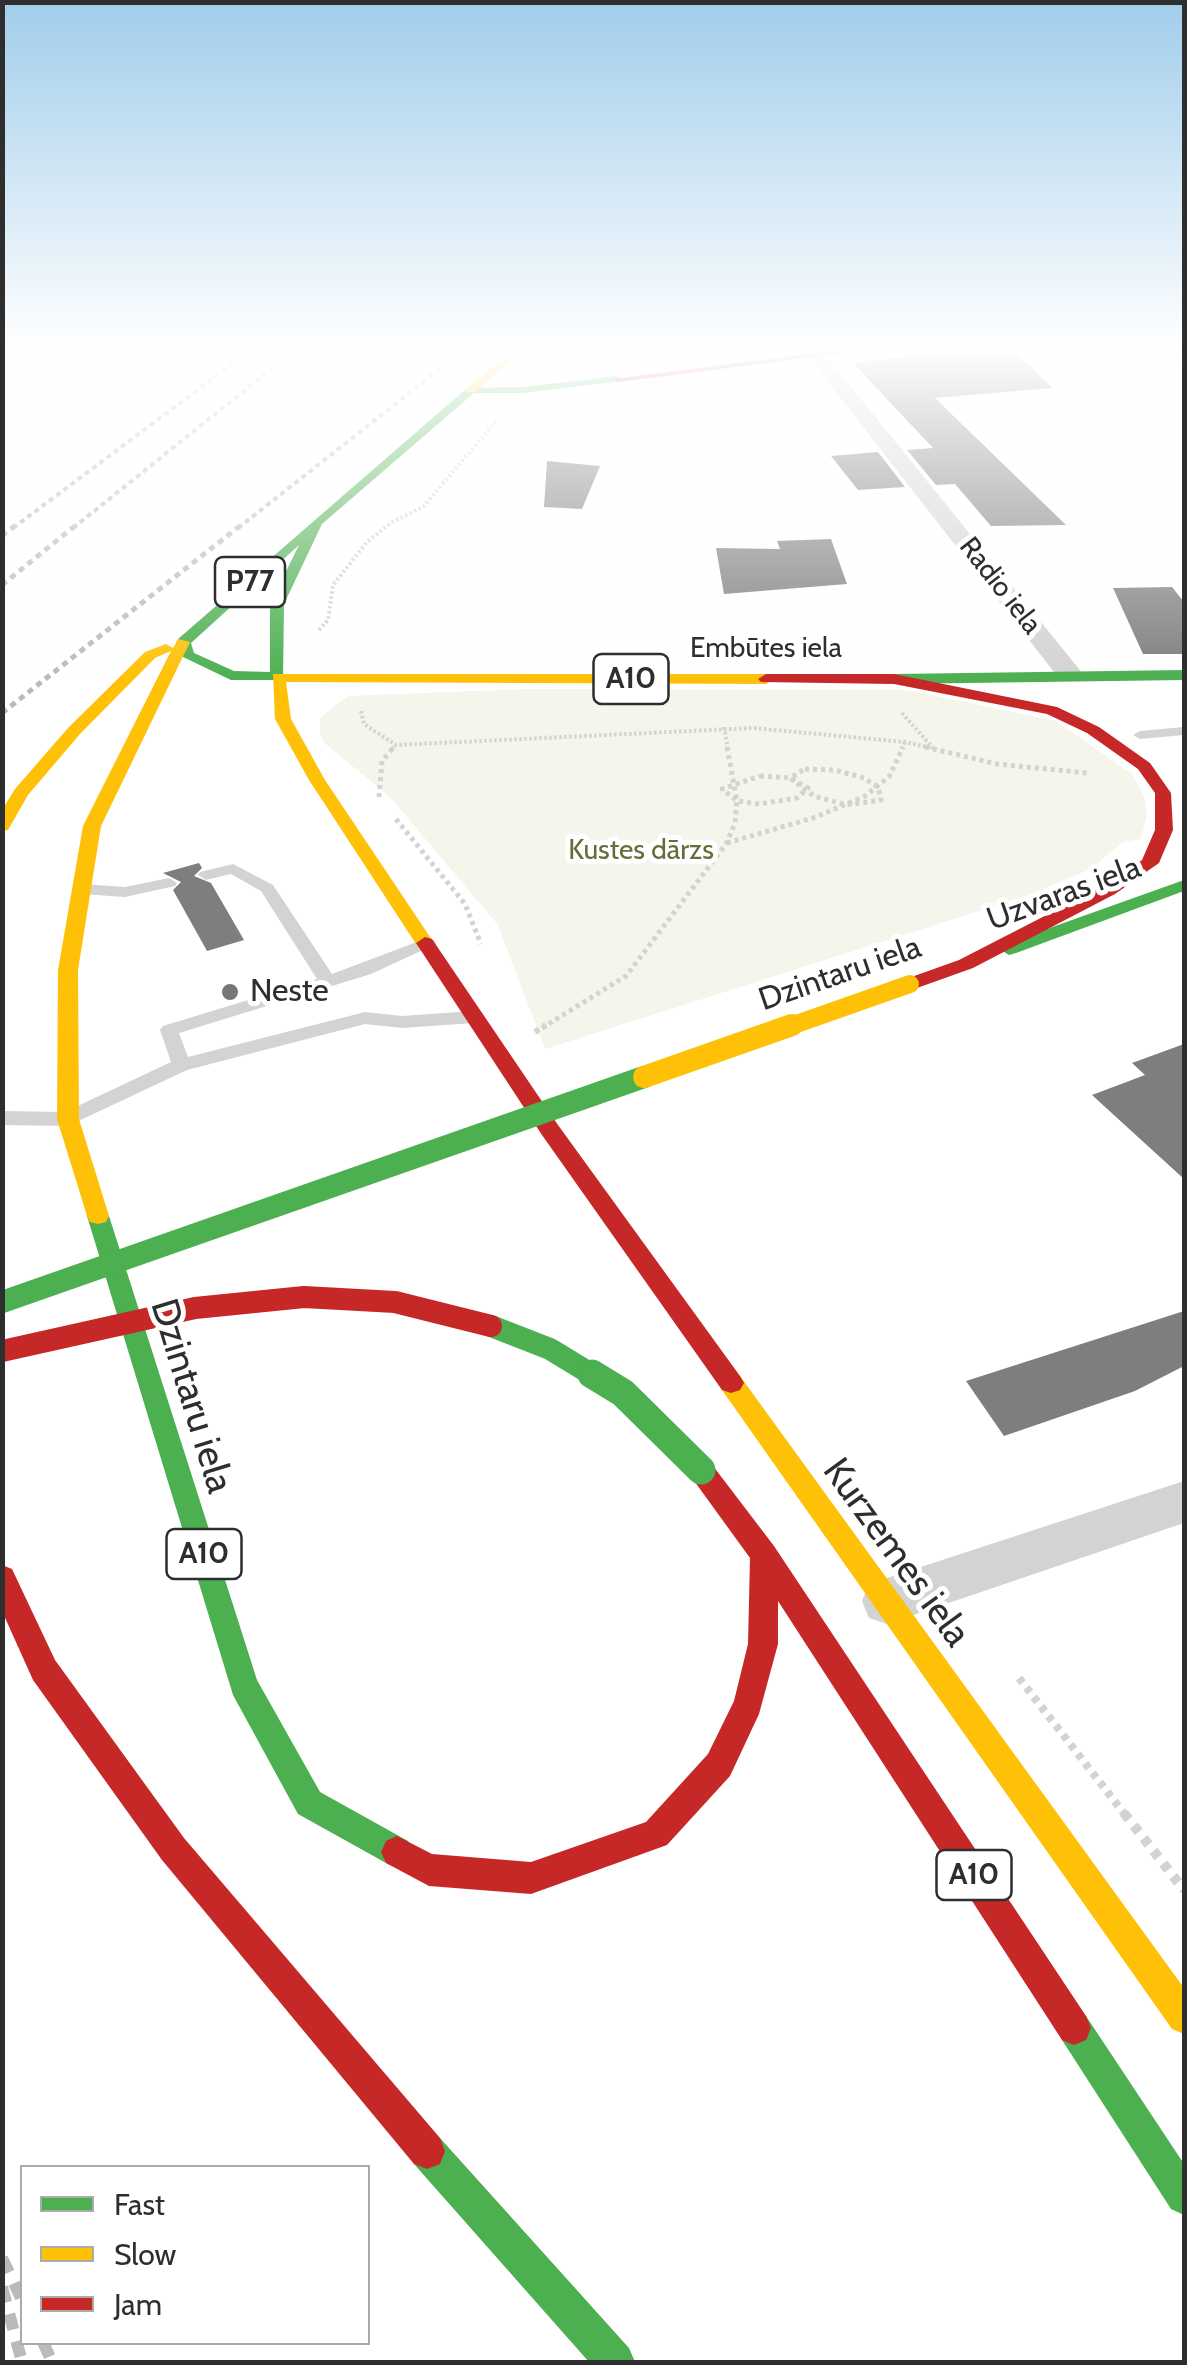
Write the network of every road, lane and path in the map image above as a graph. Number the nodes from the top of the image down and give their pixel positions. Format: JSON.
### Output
{"nodes":[{"id":1,"x":389,"y":460,"type":"edge"},
{"id":2,"x":463,"y":460,"type":"edge"},
{"id":3,"x":900,"y":460,"type":"edge"},
{"id":4,"x":317,"y":522,"type":"junction"},
{"id":5,"x":318,"y":631,"type":"dead end"},
{"id":6,"x":182,"y":642,"type":"junction"},
{"id":7,"x":1070,"y":675,"type":"junction"},
{"id":8,"x":1184,"y":675,"type":"edge"},
{"id":9,"x":278,"y":677,"type":"junction"},
{"id":10,"x":894,"y":679,"type":"junction"},
{"id":11,"x":368,"y":680,"type":"junction"},
{"id":12,"x":724,"y":727,"type":"junction"},
{"id":13,"x":1184,"y":730,"type":"edge"},
{"id":14,"x":1140,"y":735,"type":"dead end"},
{"id":15,"x":904,"y":742,"type":"junction"},
{"id":16,"x":1097,"y":774,"type":"dead end"},
{"id":17,"x":790,"y":778,"type":"junction"},
{"id":18,"x":735,"y":781,"type":"junction"},
{"id":19,"x":878,"y":787,"type":"junction"},
{"id":20,"x":806,"y":792,"type":"junction"},
{"id":21,"x":737,"y":801,"type":"junction"},
{"id":22,"x":846,"y":805,"type":"junction"},
{"id":23,"x":2,"y":826,"type":"edge"},
{"id":24,"x":726,"y":844,"type":"junction"},
{"id":25,"x":206,"y":875,"type":"dead end"},
{"id":26,"x":169,"y":883,"type":"dead end"},
{"id":27,"x":1184,"y":886,"type":"edge"},
{"id":28,"x":82,"y":889,"type":"junction"},
{"id":29,"x":428,"y":944,"type":"junction"},
{"id":30,"x":966,"y":964,"type":"junction"},
{"id":31,"x":328,"y":982,"type":"junction"},
{"id":32,"x":476,"y":1017,"type":"junction"},
{"id":33,"x":529,"y":1035,"type":"dead end"},
{"id":34,"x":181,"y":1065,"type":"junction"},
{"id":35,"x":2,"y":1118,"type":"edge"},
{"id":36,"x":68,"y":1119,"type":"junction"},
{"id":37,"x":2,"y":1302,"type":"edge"},
{"id":38,"x":2,"y":1351,"type":"edge"},
{"id":39,"x":1184,"y":1502,"type":"edge"},
{"id":40,"x":764,"y":1555,"type":"junction"},
{"id":41,"x":2,"y":1578,"type":"edge"},
{"id":42,"x":887,"y":1601,"type":"junction"},
{"id":43,"x":1184,"y":2017,"type":"edge"},
{"id":44,"x":1184,"y":2196,"type":"edge"},
{"id":45,"x":615,"y":2362,"type":"edge"}],
"edges":[{"from":1,"to":4,"type":"main road","name":"Dzintaru iela","number":"P77"},
{"from":2,"to":5,"type":"path"},
{"from":3,"to":7,"type":"street","name":"Radio iela"},
{"from":4,"to":6,"type":"main road","name":"Dzintaru iela","number":"P77"},
{"from":4,"to":9,"type":"main road","number":"P77"},
{"from":6,"to":9,"type":"main road","name":"Embūtes iela","number":"P77"},
{"from":6,"to":23,"type":"main road"},
{"from":6,"to":28,"type":"main road","name":"Dzintaru iela","number":"A10"},
{"from":7,"to":8,"type":"main road","name":"Embūtes iela"},
{"from":7,"to":10,"type":"main road","name":"Embūtes iela"},
{"from":9,"to":11,"type":"main road","name":"Embūtes iela","number":"A10"},
{"from":9,"to":29,"type":"main road","number":"A10"},
{"from":10,"to":11,"type":"main road","name":"Embūtes iela","number":"A10"},
{"from":10,"to":30,"type":"main road","number":"A10"},
{"from":11,"to":12,"type":"path"},
{"from":12,"to":15,"type":"path"},
{"from":12,"to":18,"type":"path"},
{"from":13,"to":14,"type":"lane"},
{"from":15,"to":16,"type":"path"},
{"from":15,"to":19,"type":"path"},
{"from":17,"to":18,"type":"path"},
{"from":17,"to":19,"type":"path"},
{"from":17,"to":20,"type":"path"},
{"from":18,"to":21,"type":"path"},
{"from":18,"to":21,"type":"path"},
{"from":19,"to":22,"type":"path"},
{"from":19,"to":22,"type":"path"},
{"from":20,"to":21,"type":"path"},
{"from":20,"to":22,"type":"path"},
{"from":21,"to":24,"type":"path"},
{"from":22,"to":24,"type":"path"},
{"from":24,"to":33,"type":"path"},
{"from":25,"to":31,"type":"lane"},
{"from":26,"to":28,"type":"lane"},
{"from":27,"to":30,"type":"main road","name":"Uzvaras iela"},
{"from":28,"to":36,"type":"main road","name":"Dzintaru iela","number":"A10"},
{"from":29,"to":31,"type":"lane"},
{"from":29,"to":32,"type":"main road","number":"A10"},
{"from":30,"to":37,"type":"main road","name":"Dzintaru iela","number":"A10","bridge":true},
{"from":31,"to":34,"type":"lane"},
{"from":32,"to":34,"type":"lane"},
{"from":32,"to":42,"type":"main road","name":"Kurzemes iela","number":"A10"},
{"from":34,"to":36,"type":"lane"},
{"from":35,"to":36,"type":"lane"},
{"from":36,"to":40,"type":"main road","name":"Dzintaru iela","number":"A10"},
{"from":38,"to":40,"type":"main road","number":"A10","bridge":true},
{"from":39,"to":42,"type":"street"},
{"from":40,"to":44,"type":"main road","number":"A10"},
{"from":41,"to":45,"type":"main road"},
{"from":42,"to":43,"type":"main road","name":"Kurzemes iela","number":"A10"}]}
